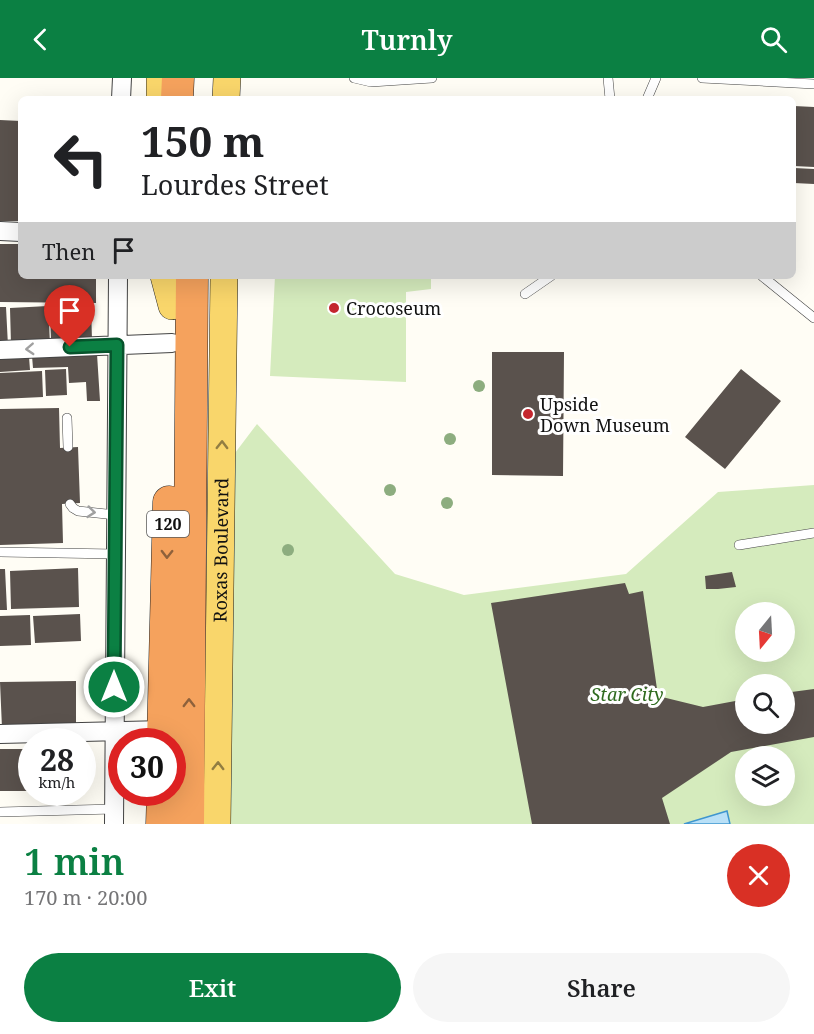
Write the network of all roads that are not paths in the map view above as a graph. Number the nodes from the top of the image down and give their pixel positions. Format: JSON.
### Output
{"nodes":[{"id":1,"x":122,"y":78,"type":"edge"},
{"id":2,"x":160,"y":78,"type":"edge"},
{"id":3,"x":178,"y":78,"type":"edge"},
{"id":4,"x":194,"y":78,"type":"edge"},
{"id":5,"x":227,"y":78,"type":"edge"},
{"id":6,"x":354,"y":78,"type":"edge"},
{"id":7,"x":432,"y":78,"type":"edge"},
{"id":8,"x":608,"y":78,"type":"edge"},
{"id":9,"x":656,"y":78,"type":"edge"},
{"id":10,"x":702,"y":78,"type":"edge"},
{"id":11,"x":814,"y":84,"type":"edge"},
{"id":12,"x":121,"y":96,"type":"edge"},
{"id":13,"x":160,"y":96,"type":"edge"},
{"id":14,"x":177,"y":96,"type":"edge"},
{"id":15,"x":194,"y":96,"type":"edge"},
{"id":16,"x":226,"y":96,"type":"edge"},
{"id":17,"x":610,"y":96,"type":"edge"},
{"id":18,"x":648,"y":96,"type":"edge"},
{"id":19,"x":0,"y":231,"type":"edge"},
{"id":20,"x":18,"y":232,"type":"edge"},
{"id":21,"x":118,"y":279,"type":"edge"},
{"id":22,"x":192,"y":279,"type":"edge"},
{"id":23,"x":224,"y":279,"type":"edge"},
{"id":24,"x":547,"y":279,"type":"edge"},
{"id":25,"x":766,"y":279,"type":"edge"},
{"id":26,"x":173,"y":291,"type":"edge"},
{"id":27,"x":525,"y":294,"type":"dead end"},
{"id":28,"x":814,"y":318,"type":"edge"},
{"id":29,"x":172,"y":343,"type":"junction"},
{"id":30,"x":117,"y":345,"type":"junction"},
{"id":31,"x":0,"y":350,"type":"edge"},
{"id":32,"x":67,"y":418,"type":"dead end"},
{"id":33,"x":68,"y":447,"type":"dead end"},
{"id":34,"x":70,"y":504,"type":"dead end"},
{"id":35,"x":116,"y":515,"type":"junction"},
{"id":36,"x":814,"y":533,"type":"edge"},
{"id":37,"x":739,"y":545,"type":"dead end"},
{"id":38,"x":0,"y":552,"type":"edge"},
{"id":39,"x":115,"y":554,"type":"junction"},
{"id":40,"x":114,"y":728,"type":"edge"},
{"id":41,"x":164,"y":728,"type":"edge"},
{"id":42,"x":108,"y":731,"type":"edge"},
{"id":43,"x":0,"y":734,"type":"edge"},
{"id":44,"x":163,"y":806,"type":"edge"},
{"id":45,"x":0,"y":812,"type":"edge"},
{"id":46,"x":114,"y":816,"type":"edge"},
{"id":47,"x":162,"y":824,"type":"edge"},
{"id":48,"x":188,"y":824,"type":"edge"},
{"id":49,"x":217,"y":824,"type":"edge"}],
"edges":[{"from":1,"to":12,"type":"street"},
{"from":2,"to":13,"type":"main road"},
{"from":3,"to":14,"type":"highway"},
{"from":4,"to":15,"type":"highway"},
{"from":5,"to":16,"type":"main road"},
{"from":6,"to":7,"type":"lane"},
{"from":8,"to":17,"type":"lane"},
{"from":9,"to":18,"type":"lane"},
{"from":10,"to":11,"type":"lane"},
{"from":19,"to":20,"type":"street"},
{"from":21,"to":30,"type":"street"},
{"from":48,"to":22,"type":"highway","name":"Roxas Boulevard","number":"120","one_way":true},
{"from":49,"to":23,"type":"main road","name":"Roxas Boulevard","one_way":true},
{"from":24,"to":27,"type":"lane"},
{"from":25,"to":28,"type":"lane"},
{"from":26,"to":29,"type":"highway","number":"120"},
{"from":29,"to":30,"type":"street"},
{"from":29,"to":41,"type":"highway","number":"120","one_way":true},
{"from":30,"to":31,"type":"street","one_way":true},
{"from":30,"to":35,"type":"street"},
{"from":32,"to":33,"type":"lane"},
{"from":34,"to":35,"type":"lane","one_way":true},
{"from":35,"to":39,"type":"street"},
{"from":36,"to":37,"type":"lane"},
{"from":38,"to":39,"type":"lane"},
{"from":39,"to":40,"type":"street"},
{"from":42,"to":43,"type":"street"},
{"from":44,"to":47,"type":"highway"},
{"from":45,"to":46,"type":"lane"}]}
